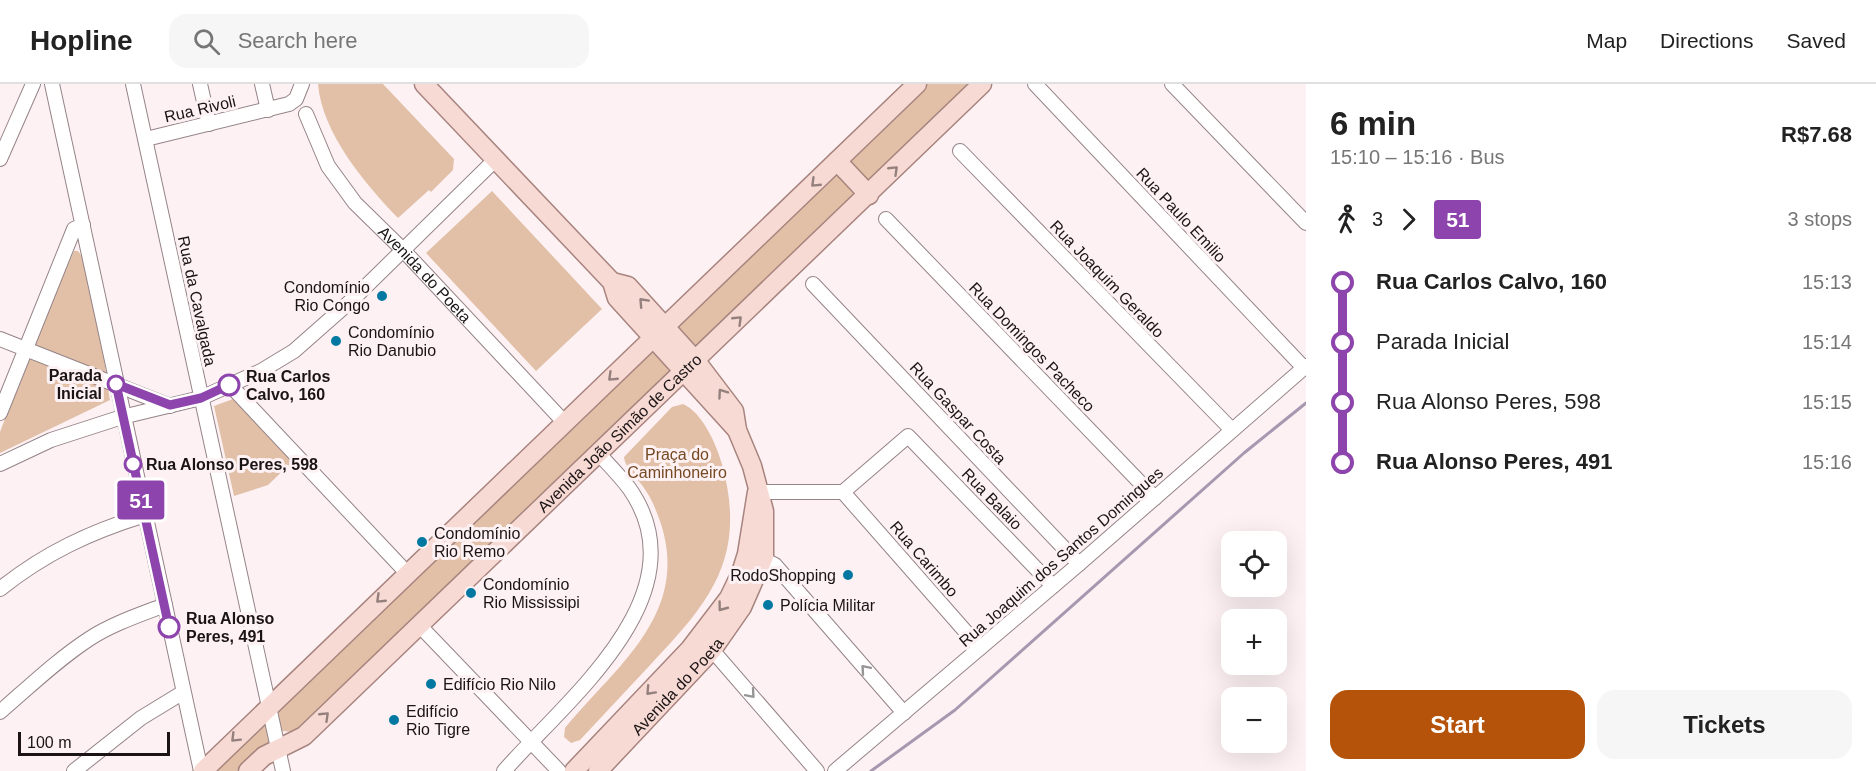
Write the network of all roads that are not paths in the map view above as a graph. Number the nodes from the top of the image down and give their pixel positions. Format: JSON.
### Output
{"nodes":[{"id":1,"x":33,"y":84,"type":"edge"},
{"id":2,"x":52,"y":84,"type":"edge"},
{"id":3,"x":133,"y":84,"type":"edge"},
{"id":4,"x":200,"y":84,"type":"edge"},
{"id":5,"x":262,"y":84,"type":"edge"},
{"id":6,"x":302,"y":84,"type":"edge"},
{"id":7,"x":424,"y":84,"type":"edge"},
{"id":8,"x":917,"y":84,"type":"edge"},
{"id":9,"x":982,"y":84,"type":"edge"},
{"id":10,"x":1035,"y":84,"type":"edge"},
{"id":11,"x":1172,"y":84,"type":"edge"},
{"id":12,"x":268,"y":110,"type":"junction"},
{"id":13,"x":306,"y":114,"type":"dead end"},
{"id":14,"x":209,"y":124,"type":"junction"},
{"id":15,"x":146,"y":139,"type":"junction"},
{"id":16,"x":960,"y":151,"type":"dead end"},
{"id":17,"x":0,"y":159,"type":"edge"},
{"id":18,"x":496,"y":159,"type":"junction"},
{"id":19,"x":837,"y":161,"type":"junction"},
{"id":20,"x":869,"y":195,"type":"junction"},
{"id":21,"x":886,"y":219,"type":"dead end"},
{"id":22,"x":1306,"y":223,"type":"edge"},
{"id":23,"x":83,"y":225,"type":"junction"},
{"id":24,"x":403,"y":250,"type":"junction"},
{"id":25,"x":813,"y":284,"type":"dead end"},
{"id":26,"x":660,"y":331,"type":"junction"},
{"id":27,"x":0,"y":339,"type":"edge"},
{"id":28,"x":25,"y":349,"type":"junction"},
{"id":29,"x":691,"y":366,"type":"junction"},
{"id":30,"x":1305,"y":367,"type":"edge"},
{"id":31,"x":116,"y":384,"type":"junction"},
{"id":32,"x":230,"y":385,"type":"junction"},
{"id":33,"x":201,"y":398,"type":"junction"},
{"id":34,"x":170,"y":405,"type":"junction"},
{"id":35,"x":0,"y":412,"type":"edge"},
{"id":36,"x":122,"y":417,"type":"junction"},
{"id":37,"x":564,"y":423,"type":"junction"},
{"id":38,"x":1232,"y":430,"type":"junction"},
{"id":39,"x":599,"y":454,"type":"junction"},
{"id":40,"x":0,"y":464,"type":"edge"},
{"id":41,"x":757,"y":492,"type":"junction"},
{"id":42,"x":843,"y":492,"type":"junction"},
{"id":43,"x":1155,"y":498,"type":"junction"},
{"id":44,"x":145,"y":515,"type":"junction"},
{"id":45,"x":755,"y":556,"type":"junction"},
{"id":46,"x":1079,"y":564,"type":"junction"},
{"id":47,"x":407,"y":573,"type":"junction"},
{"id":48,"x":1053,"y":586,"type":"junction"},
{"id":49,"x":0,"y":589,"type":"edge"},
{"id":50,"x":165,"y":605,"type":"junction"},
{"id":51,"x":420,"y":626,"type":"junction"},
{"id":52,"x":706,"y":643,"type":"junction"},
{"id":53,"x":980,"y":648,"type":"junction"},
{"id":54,"x":182,"y":693,"type":"junction"},
{"id":55,"x":268,"y":705,"type":"junction"},
{"id":56,"x":0,"y":712,"type":"edge"},
{"id":57,"x":904,"y":713,"type":"junction"},
{"id":58,"x":529,"y":742,"type":"junction"},
{"id":59,"x":278,"y":750,"type":"junction"},
{"id":60,"x":811,"y":769,"type":"edge"},
{"id":61,"x":74,"y":771,"type":"edge"},
{"id":62,"x":202,"y":771,"type":"edge"},
{"id":63,"x":248,"y":771,"type":"edge"},
{"id":64,"x":283,"y":771,"type":"edge"},
{"id":65,"x":504,"y":771,"type":"edge"},
{"id":66,"x":559,"y":771,"type":"edge"},
{"id":67,"x":574,"y":771,"type":"edge"},
{"id":68,"x":598,"y":771,"type":"edge"},
{"id":69,"x":835,"y":771,"type":"edge"}],
"edges":[{"from":1,"to":17,"type":"street"},
{"from":2,"to":23,"type":"street"},
{"from":3,"to":15,"type":"street","name":"Rua da Cavalgada"},
{"from":4,"to":14,"type":"street"},
{"from":5,"to":12,"type":"street"},
{"from":6,"to":12,"type":"street","name":"Rua Rivoli"},
{"from":7,"to":18,"type":"main road","name":"Avenida do Poeta"},
{"from":8,"to":19,"type":"main road"},
{"from":20,"to":9,"type":"main road","name":"Avenida João Simão de Castro","one_way":true},
{"from":10,"to":30,"type":"street","name":"Rua Paulo Emilio"},
{"from":11,"to":22,"type":"street"},
{"from":12,"to":14,"type":"street","name":"Rua Rivoli"},
{"from":13,"to":24,"type":"street","name":"Avenida do Poeta"},
{"from":14,"to":15,"type":"street","name":"Rua Rivoli"},
{"from":15,"to":33,"type":"street","name":"Rua da Cavalgada"},
{"from":16,"to":38,"type":"street","name":"Rua Joaquim Geraldo"},
{"from":18,"to":24,"type":"street"},
{"from":18,"to":26,"type":"main road","name":"Avenida do Poeta"},
{"from":19,"to":20,"type":"main road"},
{"from":19,"to":26,"type":"main road","one_way":true},
{"from":29,"to":20,"type":"main road","name":"Avenida João Simão de Castro","one_way":true},
{"from":21,"to":43,"type":"street","name":"Rua Domingos Pacheco"},
{"from":23,"to":28,"type":"street"},
{"from":23,"to":31,"type":"street"},
{"from":24,"to":32,"type":"street"},
{"from":24,"to":37,"type":"street","name":"Avenida do Poeta"},
{"from":25,"to":46,"type":"street","name":"Rua Gaspar Costa"},
{"from":26,"to":29,"type":"main road","name":"Avenida do Poeta"},
{"from":26,"to":37,"type":"main road","one_way":true},
{"from":27,"to":28,"type":"street"},
{"from":28,"to":31,"type":"street"},
{"from":28,"to":35,"type":"street"},
{"from":29,"to":39,"type":"main road","name":"Avenida João Simão de Castro"},
{"from":29,"to":41,"type":"main road","name":"Avenida do Poeta"},
{"from":30,"to":38,"type":"street","name":"Rua Joaquim dos Santos Domingues"},
{"from":31,"to":34,"type":"street"},
{"from":31,"to":36,"type":"street"},
{"from":32,"to":33,"type":"street"},
{"from":32,"to":47,"type":"street"},
{"from":33,"to":34,"type":"street"},
{"from":33,"to":55,"type":"street","name":"Rua da Cavalgada"},
{"from":34,"to":36,"type":"street"},
{"from":36,"to":40,"type":"street"},
{"from":36,"to":44,"type":"street"},
{"from":37,"to":47,"type":"main road"},
{"from":38,"to":43,"type":"street","name":"Rua Joaquim dos Santos Domingues"},
{"from":39,"to":51,"type":"main road","name":"Avenida João Simão de Castro"},
{"from":39,"to":58,"type":"street"},
{"from":41,"to":42,"type":"street"},
{"from":41,"to":45,"type":"main road","name":"Avenida do Poeta"},
{"from":42,"to":48,"type":"street","name":"Rua Balaio"},
{"from":42,"to":53,"type":"street","name":"Rua Carimbo"},
{"from":43,"to":46,"type":"street","name":"Rua Joaquim dos Santos Domingues"},
{"from":44,"to":49,"type":"street"},
{"from":44,"to":50,"type":"street"},
{"from":45,"to":52,"type":"main road","name":"Avenida do Poeta"},
{"from":57,"to":45,"type":"street","one_way":true},
{"from":46,"to":48,"type":"street","name":"Rua Joaquim dos Santos Domingues"},
{"from":47,"to":55,"type":"main road","one_way":true},
{"from":48,"to":53,"type":"street","name":"Rua Joaquim dos Santos Domingues"},
{"from":50,"to":54,"type":"street"},
{"from":50,"to":56,"type":"street"},
{"from":51,"to":58,"type":"street"},
{"from":59,"to":51,"type":"main road","name":"Avenida João Simão de Castro","one_way":true},
{"from":52,"to":60,"type":"street","one_way":true},
{"from":52,"to":67,"type":"main road","name":"Avenida do Poeta","one_way":true},
{"from":52,"to":68,"type":"main road","name":"Avenida do Poeta"},
{"from":53,"to":57,"type":"street","name":"Rua Joaquim dos Santos Domingues"},
{"from":54,"to":61,"type":"street"},
{"from":54,"to":62,"type":"street"},
{"from":55,"to":59,"type":"street","name":"Rua da Cavalgada"},
{"from":55,"to":62,"type":"main road","one_way":true},
{"from":57,"to":69,"type":"street","name":"Rua Joaquim dos Santos Domingues"},
{"from":58,"to":65,"type":"street"},
{"from":58,"to":66,"type":"street"},
{"from":59,"to":63,"type":"main road","name":"Avenida João Simão de Castro"},
{"from":59,"to":64,"type":"street","name":"Rua da Cavalgada"}]}
